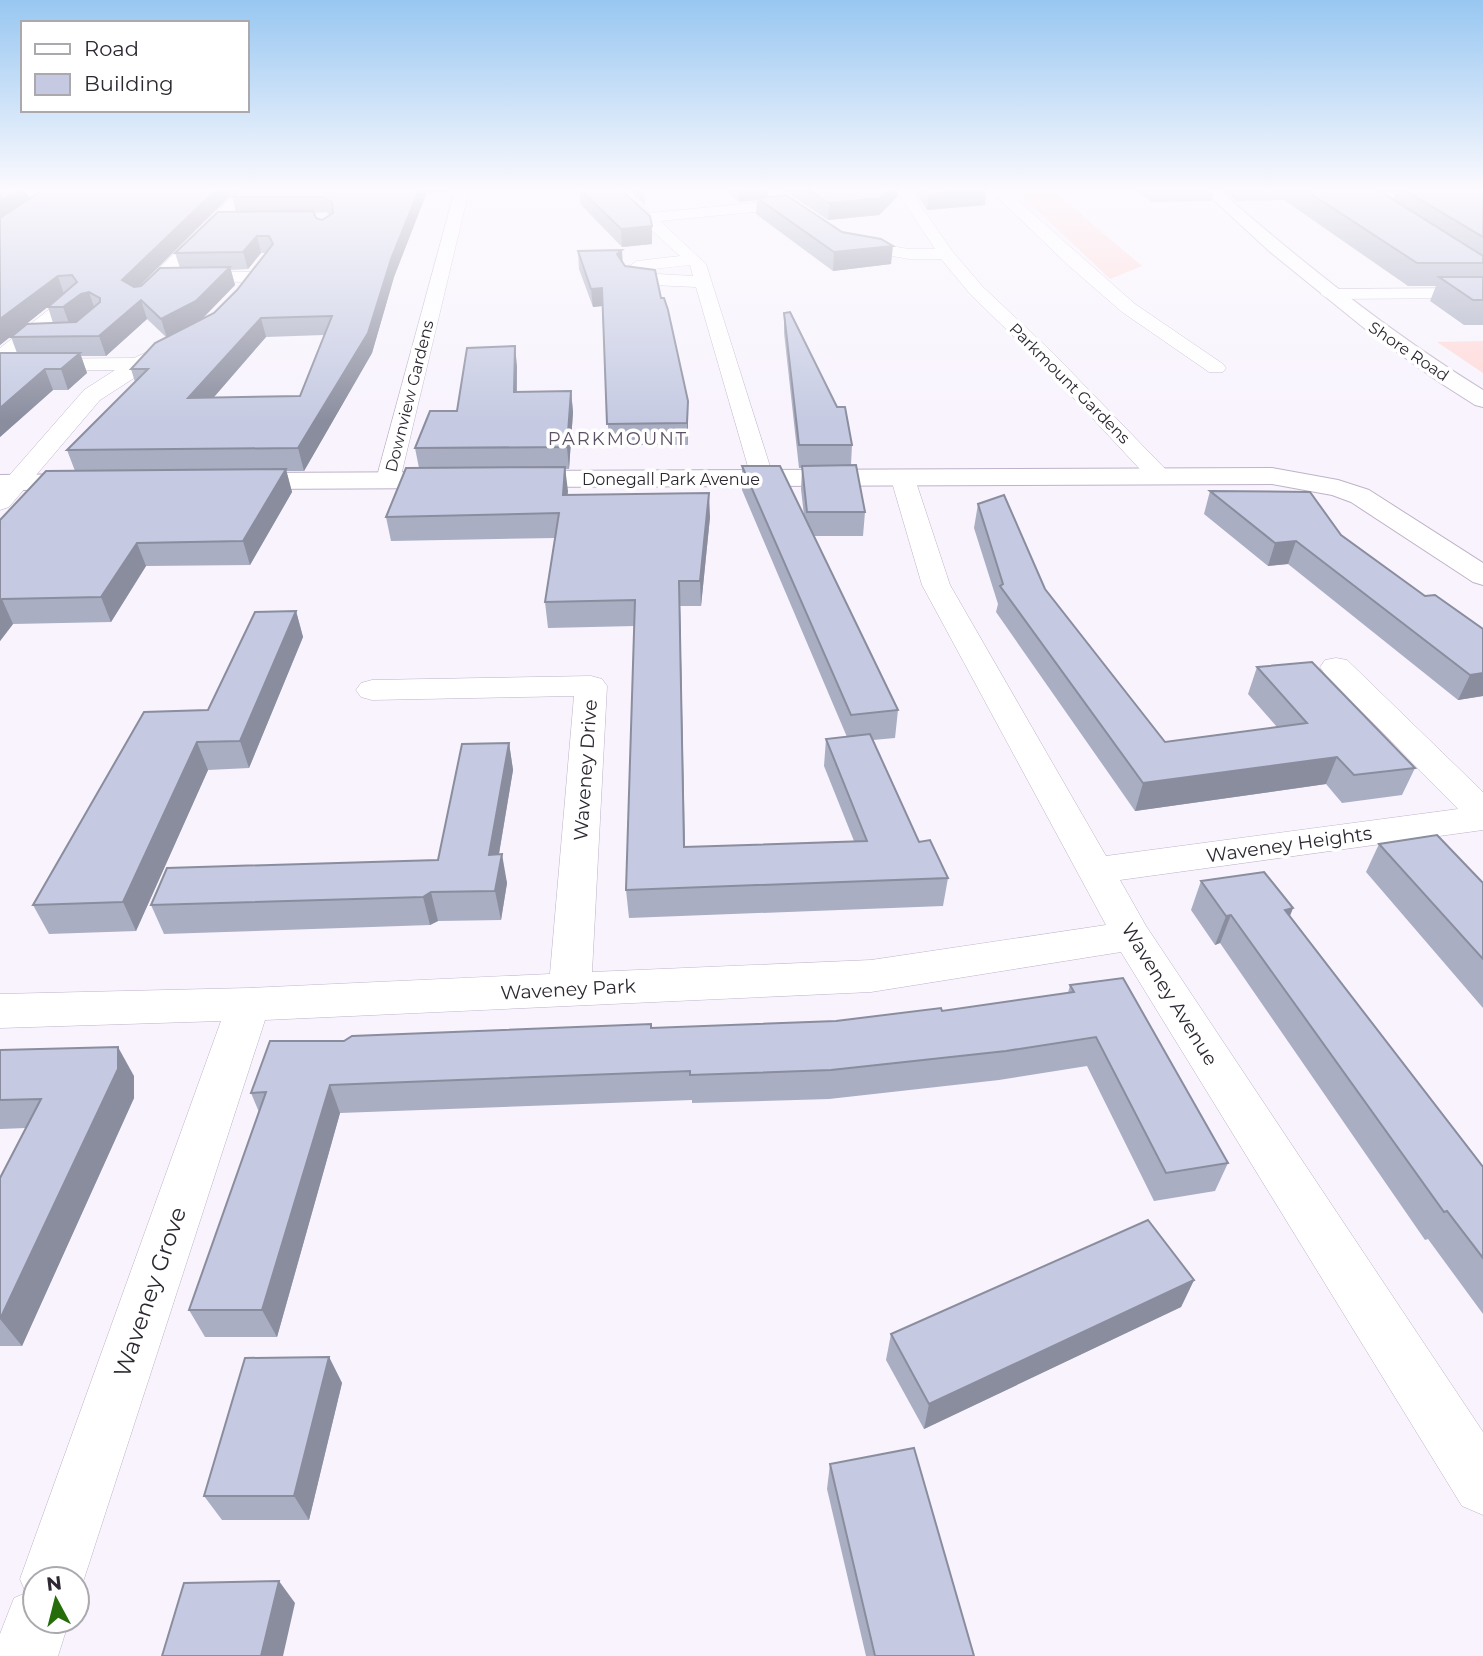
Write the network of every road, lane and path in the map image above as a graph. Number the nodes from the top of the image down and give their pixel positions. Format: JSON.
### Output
{"nodes":[{"id":1,"x":170,"y":267,"type":"edge"},
{"id":2,"x":261,"y":267,"type":"edge"},
{"id":3,"x":442,"y":267,"type":"edge"},
{"id":4,"x":639,"y":267,"type":"edge"},
{"id":5,"x":699,"y":267,"type":"edge"},
{"id":6,"x":957,"y":267,"type":"edge"},
{"id":7,"x":1079,"y":267,"type":"edge"},
{"id":8,"x":1298,"y":267,"type":"edge"},
{"id":9,"x":253,"y":277,"type":"junction"},
{"id":10,"x":159,"y":278,"type":"junction"},
{"id":11,"x":704,"y":282,"type":"junction"},
{"id":12,"x":1483,"y":293,"type":"edge"},
{"id":13,"x":1329,"y":294,"type":"junction"},
{"id":14,"x":240,"y":295,"type":"edge"},
{"id":15,"x":139,"y":298,"type":"edge"},
{"id":16,"x":72,"y":300,"type":"edge"},
{"id":17,"x":198,"y":332,"type":"edge"},
{"id":18,"x":28,"y":335,"type":"junction"},
{"id":19,"x":64,"y":335,"type":"edge"},
{"id":20,"x":0,"y":358,"type":"edge"},
{"id":21,"x":138,"y":364,"type":"junction"},
{"id":22,"x":0,"y":365,"type":"edge"},
{"id":23,"x":1216,"y":368,"type":"dead end"},
{"id":24,"x":1483,"y":400,"type":"edge"},
{"id":25,"x":1160,"y":476,"type":"junction"},
{"id":26,"x":762,"y":479,"type":"junction"},
{"id":27,"x":903,"y":479,"type":"junction"},
{"id":28,"x":388,"y":480,"type":"junction"},
{"id":29,"x":209,"y":481,"type":"edge"},
{"id":30,"x":113,"y":482,"type":"edge"},
{"id":31,"x":6,"y":489,"type":"edge"},
{"id":32,"x":1483,"y":576,"type":"edge"},
{"id":33,"x":1336,"y":667,"type":"dead end"},
{"id":34,"x":372,"y":690,"type":"dead end"},
{"id":35,"x":1483,"y":813,"type":"edge"},
{"id":36,"x":1483,"y":818,"type":"edge"},
{"id":37,"x":1096,"y":870,"type":"junction"},
{"id":38,"x":1132,"y":936,"type":"junction"},
{"id":39,"x":570,"y":989,"type":"junction"},
{"id":40,"x":249,"y":1004,"type":"junction"},
{"id":41,"x":0,"y":1010,"type":"edge"},
{"id":42,"x":1483,"y":1485,"type":"edge"},
{"id":43,"x":57,"y":1565,"type":"edge"},
{"id":44,"x":32,"y":1635,"type":"edge"},
{"id":45,"x":25,"y":1656,"type":"edge"}],
"edges":[{"from":1,"to":10,"type":"street"},
{"from":2,"to":9,"type":"street"},
{"from":3,"to":28,"type":"street","name":"Downview Gardens"},
{"from":4,"to":11,"type":"street"},
{"from":5,"to":11,"type":"street"},
{"from":6,"to":25,"type":"street","name":"Parkmount Gardens"},
{"from":7,"to":23,"type":"street"},
{"from":8,"to":13,"type":"street","name":"Shore Road"},
{"from":9,"to":10,"type":"street"},
{"from":9,"to":14,"type":"street"},
{"from":10,"to":15,"type":"street"},
{"from":11,"to":26,"type":"street"},
{"from":12,"to":13,"type":"street"},
{"from":13,"to":24,"type":"street","name":"Shore Road"},
{"from":16,"to":18,"type":"street"},
{"from":17,"to":21,"type":"street"},
{"from":18,"to":19,"type":"street"},
{"from":18,"to":20,"type":"street"},
{"from":21,"to":22,"type":"street"},
{"from":21,"to":31,"type":"street"},
{"from":25,"to":27,"type":"street","name":"Donegall Park Avenue"},
{"from":25,"to":32,"type":"street","name":"Donegall Park Avenue"},
{"from":26,"to":27,"type":"street","name":"Donegall Park Avenue"},
{"from":26,"to":28,"type":"street","name":"Donegall Park Avenue"},
{"from":27,"to":37,"type":"street","name":"Waveney Avenue"},
{"from":28,"to":29,"type":"street","name":"Donegall Park Avenue"},
{"from":30,"to":31,"type":"street"},
{"from":33,"to":35,"type":"street"},
{"from":34,"to":39,"type":"street","name":"Waveney Drive"},
{"from":36,"to":37,"type":"street","name":"Waveney Heights"},
{"from":37,"to":38,"type":"street","name":"Waveney Avenue"},
{"from":38,"to":39,"type":"street","name":"Waveney Park"},
{"from":38,"to":42,"type":"street","name":"Waveney Avenue"},
{"from":39,"to":40,"type":"street","name":"Waveney Park"},
{"from":40,"to":41,"type":"street","name":"Waveney Park"},
{"from":40,"to":43,"type":"street","name":"Waveney Grove"},
{"from":44,"to":45,"type":"street"}]}
